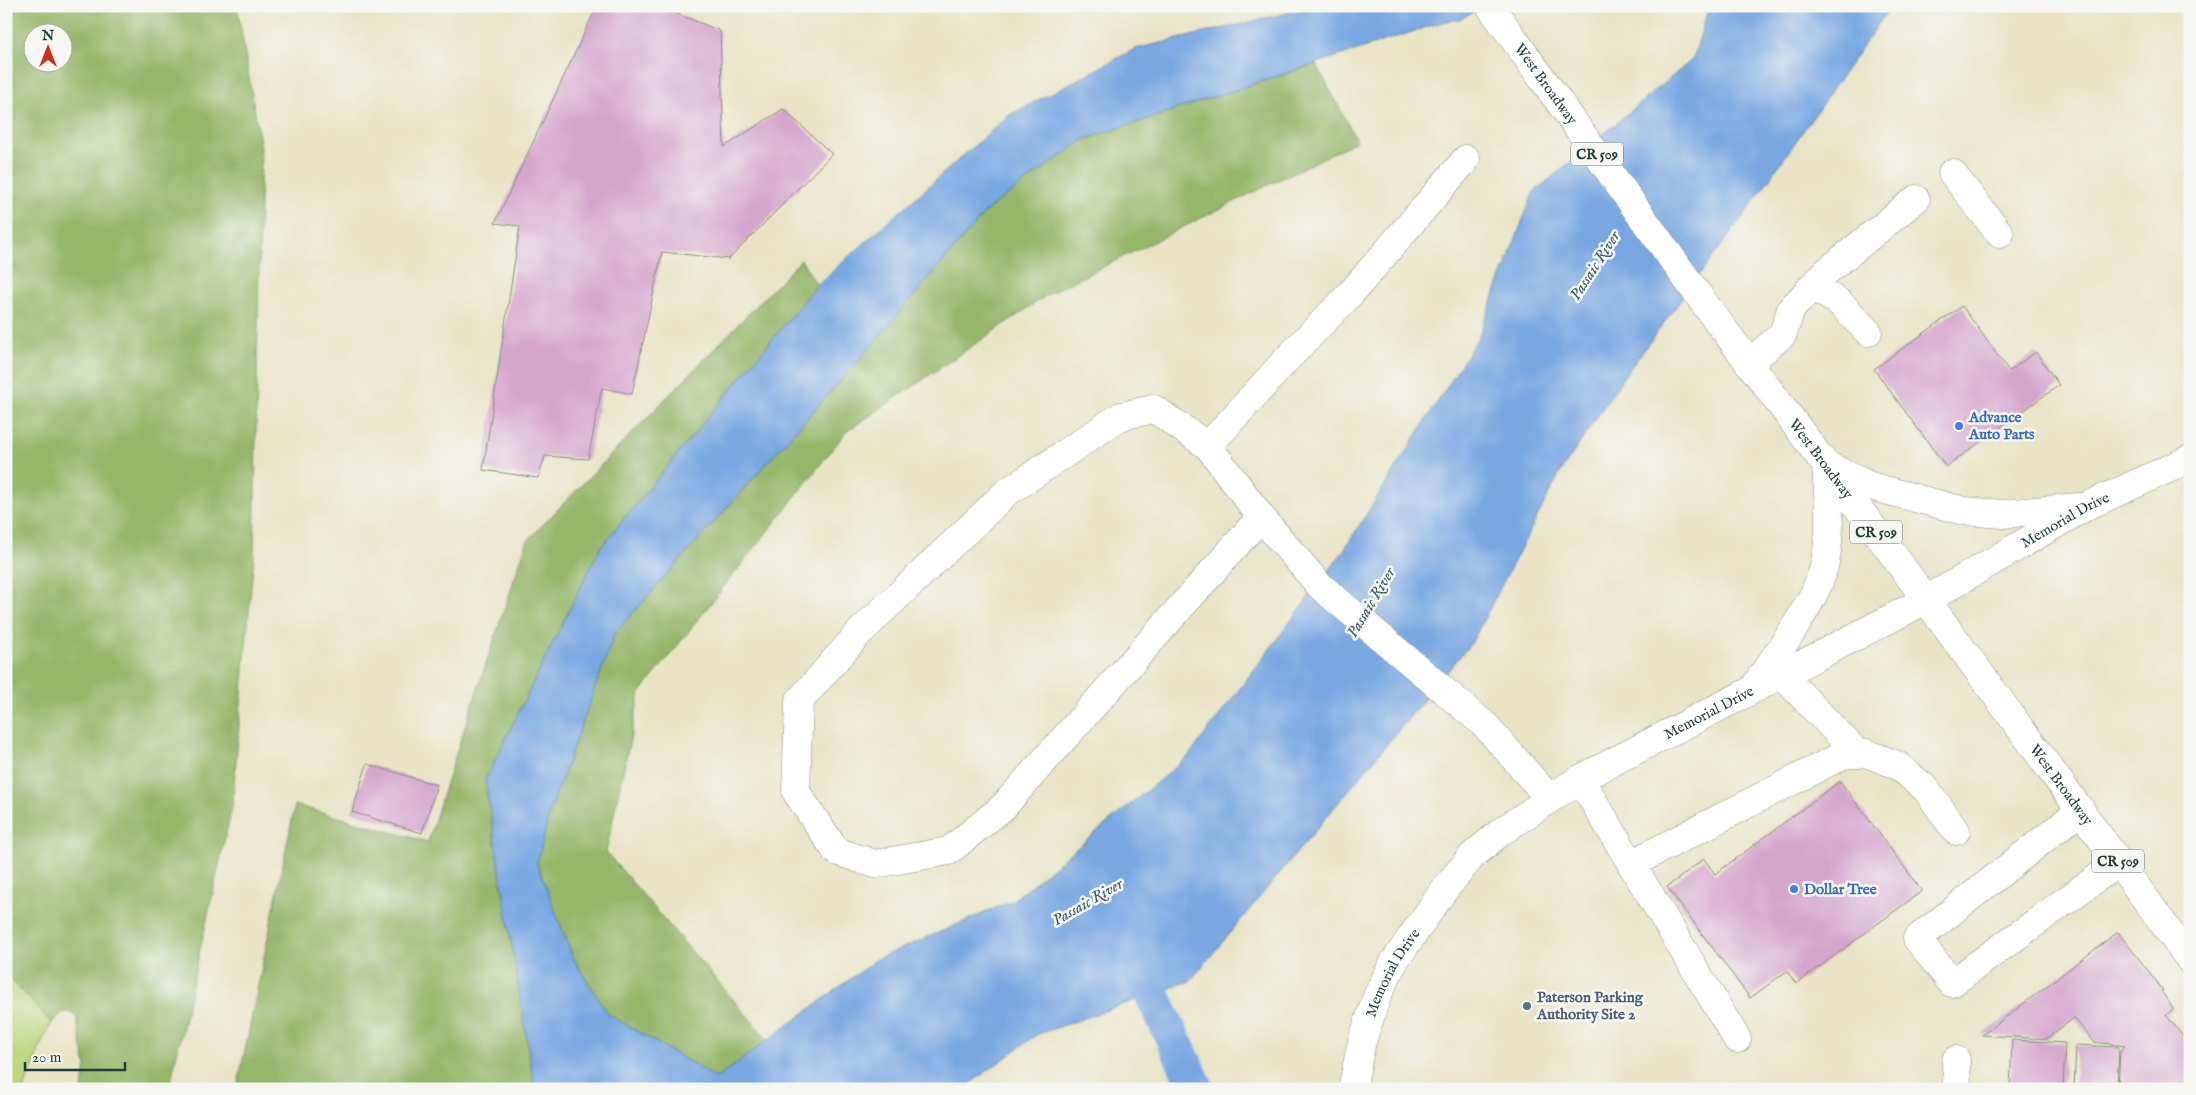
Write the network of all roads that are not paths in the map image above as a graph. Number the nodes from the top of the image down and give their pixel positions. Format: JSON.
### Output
{"nodes":[{"id":1,"x":1490,"y":6,"type":"edge"},
{"id":2,"x":1466,"y":159,"type":"dead end"},
{"id":3,"x":1952,"y":172,"type":"dead end"},
{"id":4,"x":1916,"y":199,"type":"dead end"},
{"id":5,"x":2000,"y":234,"type":"dead end"},
{"id":6,"x":1812,"y":286,"type":"junction"},
{"id":7,"x":1868,"y":332,"type":"dead end"},
{"id":8,"x":1749,"y":363,"type":"junction"},
{"id":9,"x":1208,"y":446,"type":"junction"},
{"id":10,"x":2190,"y":459,"type":"edge"},
{"id":11,"x":1826,"y":464,"type":"junction"},
{"id":12,"x":2087,"y":506,"type":"junction"},
{"id":13,"x":1262,"y":517,"type":"junction"},
{"id":14,"x":1926,"y":600,"type":"junction"},
{"id":15,"x":1781,"y":674,"type":"junction"},
{"id":16,"x":1754,"y":688,"type":"junction"},
{"id":17,"x":1858,"y":754,"type":"junction"},
{"id":18,"x":1580,"y":779,"type":"junction"},
{"id":19,"x":1550,"y":799,"type":"junction"},
{"id":20,"x":2081,"y":810,"type":"junction"},
{"id":21,"x":1956,"y":831,"type":"dead end"},
{"id":22,"x":2119,"y":862,"type":"junction"},
{"id":23,"x":1631,"y":864,"type":"junction"},
{"id":24,"x":2190,"y":960,"type":"edge"},
{"id":25,"x":1737,"y":1039,"type":"dead end"},
{"id":26,"x":1956,"y":1060,"type":"dead end"},
{"id":27,"x":1352,"y":1089,"type":"edge"},
{"id":28,"x":1956,"y":1089,"type":"edge"}],
"edges":[{"from":1,"to":8,"type":"main road","name":"West Broadway","number":"CR 509"},
{"from":2,"to":9,"type":"main road"},
{"from":3,"to":5,"type":"main road"},
{"from":4,"to":6,"type":"main road"},
{"from":6,"to":7,"type":"main road"},
{"from":6,"to":8,"type":"main road"},
{"from":8,"to":11,"type":"main road","name":"West Broadway","number":"CR 509"},
{"from":9,"to":13,"type":"main road"},
{"from":9,"to":13,"type":"main road"},
{"from":10,"to":12,"type":"main road","name":"Memorial Drive"},
{"from":11,"to":12,"type":"main road"},
{"from":11,"to":14,"type":"main road","name":"West Broadway","number":"CR 509"},
{"from":11,"to":16,"type":"main road"},
{"from":12,"to":14,"type":"main road","name":"Memorial Drive"},
{"from":13,"to":19,"type":"main road"},
{"from":14,"to":15,"type":"main road","name":"Memorial Drive"},
{"from":14,"to":20,"type":"main road","name":"West Broadway","number":"CR 509"},
{"from":15,"to":16,"type":"main road","name":"Memorial Drive"},
{"from":15,"to":17,"type":"main road"},
{"from":16,"to":18,"type":"main road","name":"Memorial Drive"},
{"from":17,"to":21,"type":"main road"},
{"from":17,"to":23,"type":"main road"},
{"from":18,"to":19,"type":"main road","name":"Memorial Drive"},
{"from":18,"to":23,"type":"main road"},
{"from":19,"to":27,"type":"main road","name":"Memorial Drive"},
{"from":20,"to":22,"type":"main road","name":"West Broadway","number":"CR 509"},
{"from":20,"to":22,"type":"main road"},
{"from":22,"to":24,"type":"main road","name":"West Broadway","number":"CR 509"},
{"from":23,"to":25,"type":"main road"},
{"from":26,"to":28,"type":"main road"}]}
